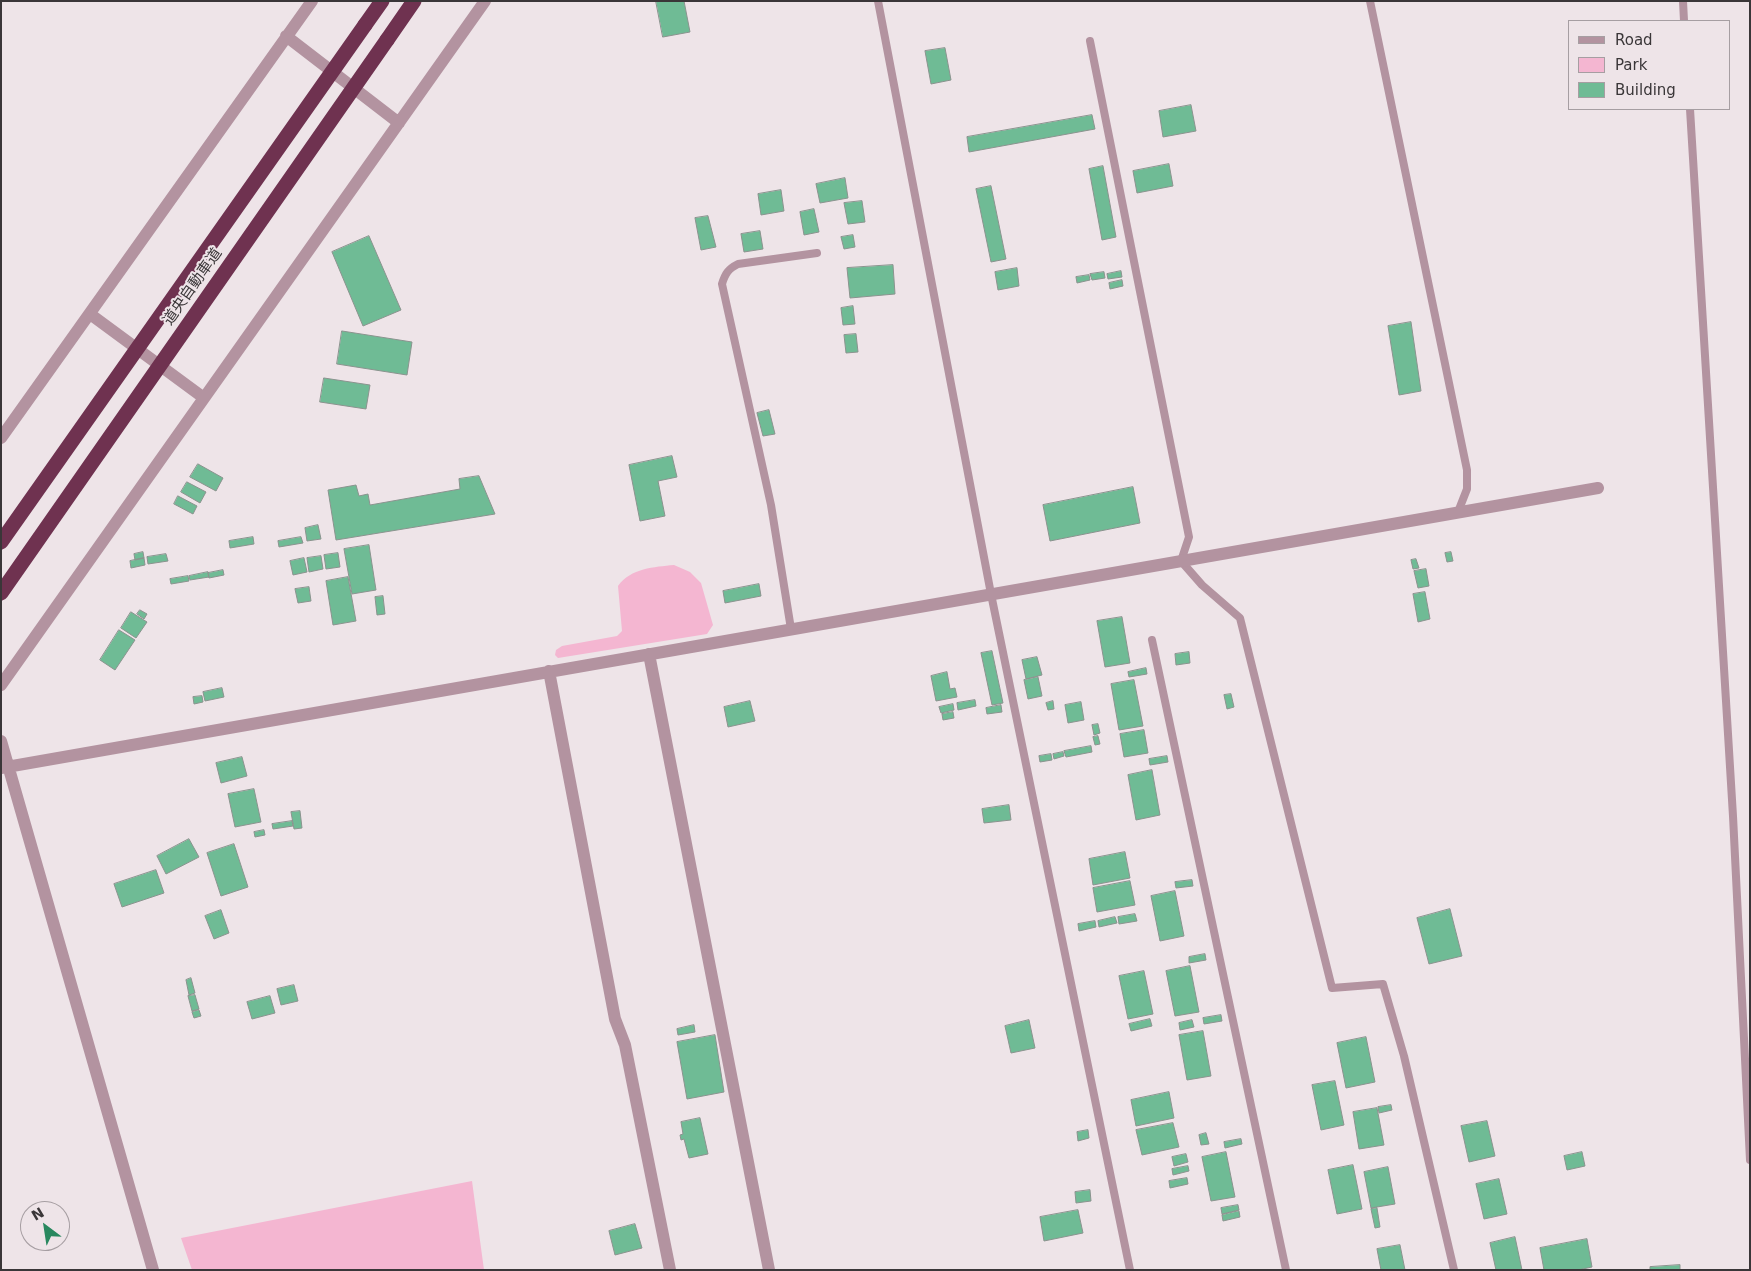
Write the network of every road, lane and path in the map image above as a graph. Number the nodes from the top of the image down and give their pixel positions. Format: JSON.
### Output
{"nodes":[{"id":1,"x":312,"y":1,"type":"edge"},
{"id":2,"x":382,"y":1,"type":"edge"},
{"id":3,"x":414,"y":1,"type":"edge"},
{"id":4,"x":485,"y":1,"type":"edge"},
{"id":5,"x":878,"y":1,"type":"edge"},
{"id":6,"x":1370,"y":1,"type":"edge"},
{"id":7,"x":1683,"y":1,"type":"edge"},
{"id":8,"x":1684,"y":20,"type":"edge"},
{"id":9,"x":286,"y":36,"type":"junction"},
{"id":10,"x":1090,"y":40,"type":"dead end"},
{"id":11,"x":1690,"y":110,"type":"edge"},
{"id":12,"x":399,"y":123,"type":"junction"},
{"id":13,"x":817,"y":253,"type":"dead end"},
{"id":14,"x":90,"y":314,"type":"junction"},
{"id":15,"x":204,"y":398,"type":"junction"},
{"id":16,"x":1,"y":438,"type":"edge"},
{"id":17,"x":1598,"y":488,"type":"dead end"},
{"id":18,"x":1458,"y":512,"type":"junction"},
{"id":19,"x":1,"y":542,"type":"edge"},
{"id":20,"x":1181,"y":561,"type":"junction"},
{"id":21,"x":1,"y":592,"type":"edge"},
{"id":22,"x":991,"y":594,"type":"junction"},
{"id":23,"x":791,"y":629,"type":"junction"},
{"id":24,"x":1152,"y":640,"type":"dead end"},
{"id":25,"x":649,"y":654,"type":"junction"},
{"id":26,"x":549,"y":671,"type":"junction"},
{"id":27,"x":1,"y":685,"type":"edge"},
{"id":28,"x":1,"y":741,"type":"edge"},
{"id":29,"x":5,"y":767,"type":"edge"},
{"id":30,"x":1750,"y":1160,"type":"edge"},
{"id":31,"x":153,"y":1270,"type":"edge"},
{"id":32,"x":670,"y":1270,"type":"edge"},
{"id":33,"x":769,"y":1270,"type":"edge"},
{"id":34,"x":1130,"y":1270,"type":"edge"},
{"id":35,"x":1286,"y":1270,"type":"edge"},
{"id":36,"x":1454,"y":1270,"type":"edge"}],
"edges":[{"from":1,"to":9,"type":"street"},
{"from":2,"to":19,"type":"highway","name":"道央自動車道","bridge":true},
{"from":3,"to":21,"type":"highway","name":"道央自動車道","bridge":true},
{"from":4,"to":12,"type":"street"},
{"from":5,"to":22,"type":"lane"},
{"from":6,"to":18,"type":"lane"},
{"from":7,"to":8,"type":"lane"},
{"from":9,"to":12,"type":"street"},
{"from":9,"to":14,"type":"street"},
{"from":10,"to":20,"type":"lane"},
{"from":11,"to":30,"type":"lane"},
{"from":12,"to":15,"type":"street"},
{"from":13,"to":23,"type":"lane"},
{"from":14,"to":15,"type":"street"},
{"from":14,"to":16,"type":"street"},
{"from":15,"to":27,"type":"street"},
{"from":17,"to":18,"type":"street"},
{"from":18,"to":20,"type":"street"},
{"from":20,"to":22,"type":"street"},
{"from":20,"to":36,"type":"lane"},
{"from":22,"to":23,"type":"street"},
{"from":22,"to":34,"type":"lane"},
{"from":23,"to":25,"type":"street"},
{"from":24,"to":35,"type":"lane"},
{"from":25,"to":26,"type":"street"},
{"from":25,"to":33,"type":"street"},
{"from":26,"to":29,"type":"street"},
{"from":26,"to":32,"type":"street"},
{"from":28,"to":29,"type":"street"},
{"from":29,"to":31,"type":"street"}]}
